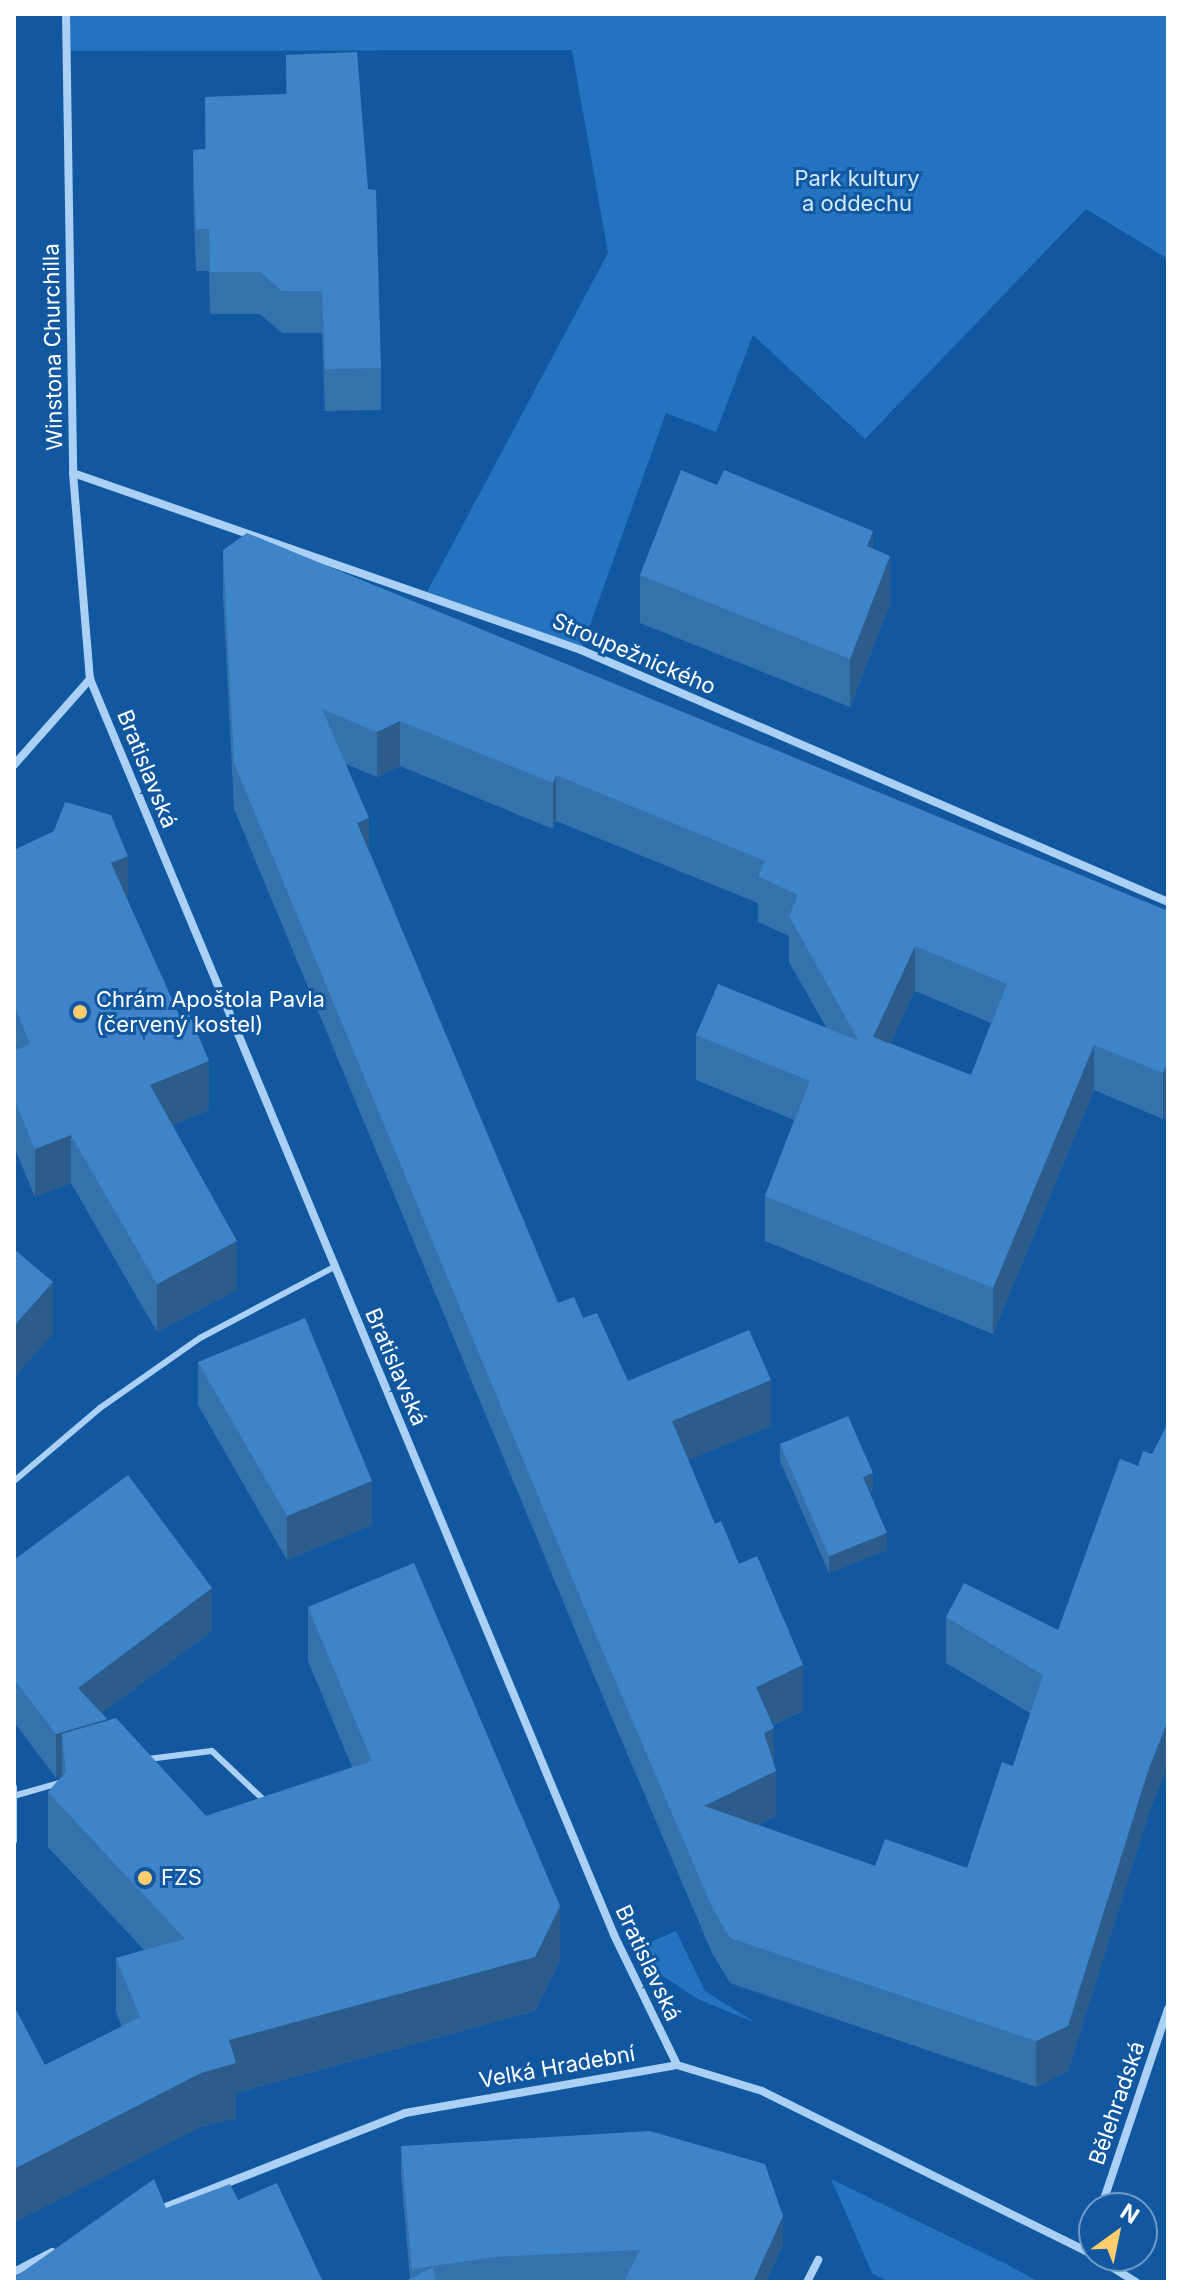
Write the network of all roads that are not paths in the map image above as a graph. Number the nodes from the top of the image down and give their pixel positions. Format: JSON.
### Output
{"nodes":[{"id":1,"x":66,"y":14,"type":"edge"},
{"id":2,"x":73,"y":473,"type":"junction"},
{"id":3,"x":90,"y":679,"type":"junction"},
{"id":4,"x":14,"y":765,"type":"edge"},
{"id":5,"x":1168,"y":902,"type":"edge"},
{"id":6,"x":334,"y":1267,"type":"junction"},
{"id":7,"x":14,"y":1481,"type":"edge"},
{"id":8,"x":134,"y":1761,"type":"edge"},
{"id":9,"x":75,"y":1778,"type":"edge"},
{"id":10,"x":14,"y":1787,"type":"edge"},
{"id":11,"x":17,"y":1795,"type":"junction"},
{"id":12,"x":280,"y":1816,"type":"edge"},
{"id":13,"x":14,"y":1841,"type":"edge"},
{"id":14,"x":1168,"y":2009,"type":"edge"},
{"id":15,"x":677,"y":2065,"type":"junction"},
{"id":16,"x":1106,"y":2192,"type":"edge"},
{"id":17,"x":142,"y":2217,"type":"edge"},
{"id":18,"x":69,"y":2246,"type":"edge"},
{"id":19,"x":1078,"y":2247,"type":"edge"},
{"id":20,"x":818,"y":2260,"type":"dead end"},
{"id":21,"x":14,"y":2272,"type":"edge"},
{"id":22,"x":807,"y":2282,"type":"edge"}],
"edges":[{"from":1,"to":2,"type":"street","name":"Winstona Churchilla"},
{"from":2,"to":3,"type":"street","name":"Winstona Churchilla"},
{"from":2,"to":5,"type":"street","name":"Stroupežnického"},
{"from":3,"to":4,"type":"street"},
{"from":3,"to":6,"type":"street","name":"Bratislavská"},
{"from":6,"to":7,"type":"lane"},
{"from":6,"to":15,"type":"street","name":"Bratislavská"},
{"from":8,"to":12,"type":"lane"},
{"from":9,"to":11,"type":"lane"},
{"from":10,"to":11,"type":"lane"},
{"from":11,"to":13,"type":"lane"},
{"from":14,"to":16,"type":"street","name":"Bělehradská"},
{"from":15,"to":17,"type":"street","name":"Velká Hradební"},
{"from":15,"to":19,"type":"street","name":"Velká Hradební"},
{"from":18,"to":21,"type":"street"},
{"from":20,"to":22,"type":"street"}]}
